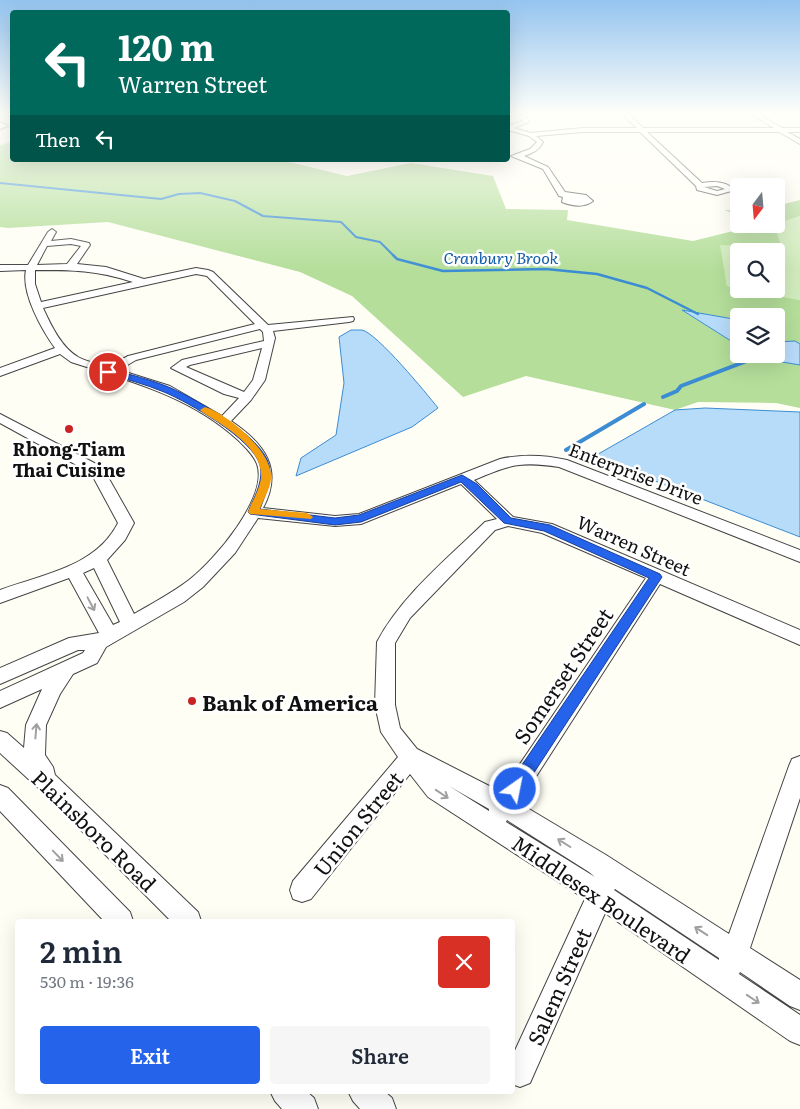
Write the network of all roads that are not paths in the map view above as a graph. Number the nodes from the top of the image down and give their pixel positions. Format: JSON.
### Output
{"nodes":[{"id":1,"x":543,"y":167,"type":"edge"},
{"id":2,"x":680,"y":167,"type":"edge"},
{"id":3,"x":700,"y":186,"type":"dead end"},
{"id":4,"x":567,"y":196,"type":"dead end"},
{"id":5,"x":70,"y":267,"type":"junction"},
{"id":6,"x":0,"y":268,"type":"edge"},
{"id":7,"x":32,"y":270,"type":"junction"},
{"id":8,"x":0,"y":273,"type":"edge"},
{"id":9,"x":118,"y":274,"type":"junction"},
{"id":10,"x":144,"y":282,"type":"junction"},
{"id":11,"x":38,"y":306,"type":"junction"},
{"id":12,"x":349,"y":319,"type":"dead end"},
{"id":13,"x":264,"y":327,"type":"junction"},
{"id":14,"x":269,"y":342,"type":"junction"},
{"id":15,"x":62,"y":349,"type":"junction"},
{"id":16,"x":0,"y":372,"type":"edge"},
{"id":17,"x":108,"y":372,"type":"junction"},
{"id":18,"x":247,"y":397,"type":"junction"},
{"id":19,"x":0,"y":418,"type":"edge"},
{"id":20,"x":223,"y":422,"type":"junction"},
{"id":21,"x":462,"y":478,"type":"junction"},
{"id":22,"x":254,"y":512,"type":"junction"},
{"id":23,"x":508,"y":521,"type":"junction"},
{"id":24,"x":800,"y":556,"type":"edge"},
{"id":25,"x":98,"y":559,"type":"junction"},
{"id":26,"x":74,"y":572,"type":"junction"},
{"id":27,"x":656,"y":577,"type":"junction"},
{"id":28,"x":0,"y":597,"type":"edge"},
{"id":29,"x":130,"y":624,"type":"junction"},
{"id":30,"x":800,"y":638,"type":"edge"},
{"id":31,"x":104,"y":639,"type":"junction"},
{"id":32,"x":34,"y":661,"type":"junction"},
{"id":33,"x":0,"y":668,"type":"edge"},
{"id":34,"x":67,"y":669,"type":"junction"},
{"id":35,"x":0,"y":676,"type":"edge"},
{"id":36,"x":0,"y":700,"type":"edge"},
{"id":37,"x":0,"y":740,"type":"edge"},
{"id":38,"x":411,"y":757,"type":"junction"},
{"id":39,"x":800,"y":766,"type":"edge"},
{"id":40,"x":56,"y":790,"type":"junction"},
{"id":41,"x":0,"y":795,"type":"edge"},
{"id":42,"x":0,"y":808,"type":"edge"},
{"id":43,"x":498,"y":816,"type":"junction"},
{"id":44,"x":34,"y":831,"type":"junction"},
{"id":45,"x":604,"y":883,"type":"junction"},
{"id":46,"x":302,"y":890,"type":"dead end"},
{"id":47,"x":119,"y":919,"type":"edge"},
{"id":48,"x":187,"y":919,"type":"edge"},
{"id":49,"x":735,"y":954,"type":"junction"},
{"id":50,"x":724,"y":979,"type":"junction"},
{"id":51,"x":800,"y":996,"type":"edge"},
{"id":52,"x":800,"y":1031,"type":"edge"},
{"id":53,"x":520,"y":1073,"type":"dead end"},
{"id":54,"x":289,"y":1094,"type":"edge"},
{"id":55,"x":366,"y":1094,"type":"edge"},
{"id":56,"x":303,"y":1109,"type":"edge"},
{"id":57,"x":381,"y":1109,"type":"edge"}],
"edges":[{"from":1,"to":4,"type":"street"},
{"from":2,"to":3,"type":"street"},
{"from":5,"to":7,"type":"street"},
{"from":5,"to":7,"type":"street"},
{"from":5,"to":9,"type":"street"},
{"from":6,"to":7,"type":"street"},
{"from":7,"to":8,"type":"street"},
{"from":7,"to":9,"type":"street"},
{"from":7,"to":11,"type":"street"},
{"from":9,"to":10,"type":"street"},
{"from":10,"to":11,"type":"street"},
{"from":10,"to":13,"type":"street"},
{"from":11,"to":15,"type":"street"},
{"from":12,"to":13,"type":"street"},
{"from":13,"to":14,"type":"street"},
{"from":13,"to":17,"type":"street"},
{"from":14,"to":18,"type":"street"},
{"from":14,"to":18,"type":"street"},
{"from":15,"to":16,"type":"street"},
{"from":15,"to":17,"type":"street"},
{"from":17,"to":20,"type":"street"},
{"from":18,"to":20,"type":"street"},
{"from":19,"to":25,"type":"street"},
{"from":20,"to":22,"type":"street"},
{"from":21,"to":22,"type":"street","name":"Enterprise Drive"},
{"from":21,"to":23,"type":"street"},
{"from":21,"to":24,"type":"street","name":"Enterprise Drive"},
{"from":22,"to":29,"type":"street"},
{"from":23,"to":27,"type":"street","name":"Warren Street"},
{"from":23,"to":38,"type":"street","name":"Middlesex Boulevard"},
{"from":25,"to":26,"type":"street"},
{"from":25,"to":29,"type":"street"},
{"from":26,"to":28,"type":"street"},
{"from":26,"to":31,"type":"street","one_way":true},
{"from":27,"to":30,"type":"street","name":"Warren Street"},
{"from":27,"to":43,"type":"street","name":"Somerset Street"},
{"from":29,"to":31,"type":"street"},
{"from":31,"to":32,"type":"street"},
{"from":31,"to":34,"type":"street"},
{"from":32,"to":33,"type":"street"},
{"from":32,"to":35,"type":"street"},
{"from":34,"to":36,"type":"street"},
{"from":40,"to":34,"type":"street","one_way":true},
{"from":37,"to":40,"type":"street","name":"Plainsboro Road"},
{"from":38,"to":43,"type":"street","name":"Middlesex Boulevard"},
{"from":38,"to":46,"type":"street","name":"Union Street"},
{"from":39,"to":49,"type":"street"},
{"from":40,"to":48,"type":"street","name":"Plainsboro Road"},
{"from":41,"to":44,"type":"street"},
{"from":42,"to":44,"type":"street"},
{"from":43,"to":45,"type":"street","name":"Middlesex Boulevard"},
{"from":44,"to":47,"type":"street","one_way":true},
{"from":49,"to":45,"type":"street","name":"Middlesex Boulevard","one_way":true},
{"from":45,"to":50,"type":"street","name":"Middlesex Boulevard"},
{"from":45,"to":53,"type":"street","name":"Salem Street"},
{"from":49,"to":50,"type":"street"},
{"from":49,"to":51,"type":"street","name":"Middlesex Boulevard"},
{"from":50,"to":52,"type":"street","name":"Middlesex Boulevard","one_way":true},
{"from":54,"to":56,"type":"street"},
{"from":55,"to":57,"type":"street"}]}
